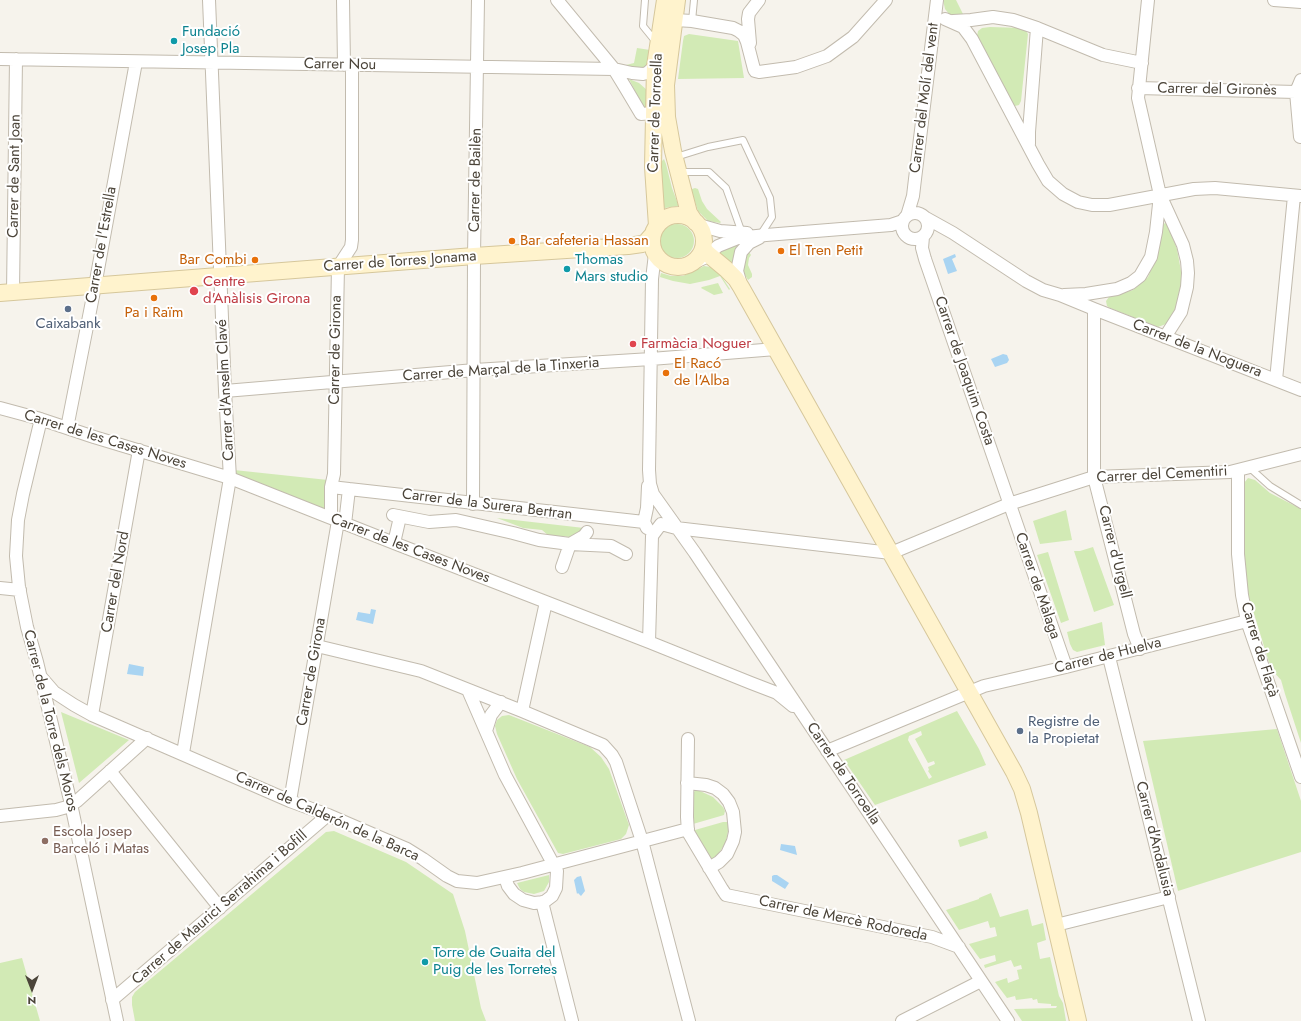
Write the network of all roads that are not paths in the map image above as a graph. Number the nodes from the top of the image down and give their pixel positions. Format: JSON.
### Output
{"nodes":[{"id":1,"x":209,"y":0,"type":"edge"},
{"id":2,"x":343,"y":0,"type":"edge"},
{"id":3,"x":478,"y":0,"type":"edge"},
{"id":4,"x":557,"y":0,"type":"edge"},
{"id":5,"x":645,"y":0,"type":"edge"},
{"id":6,"x":665,"y":0,"type":"edge"},
{"id":7,"x":677,"y":0,"type":"edge"},
{"id":8,"x":694,"y":0,"type":"edge"},
{"id":9,"x":886,"y":0,"type":"edge"},
{"id":10,"x":937,"y":0,"type":"edge"},
{"id":11,"x":1148,"y":0,"type":"edge"},
{"id":12,"x":1274,"y":0,"type":"edge"},
{"id":13,"x":1301,"y":2,"type":"edge"},
{"id":14,"x":757,"y":3,"type":"edge"},
{"id":15,"x":993,"y":17,"type":"junction"},
{"id":16,"x":940,"y":18,"type":"junction"},
{"id":17,"x":675,"y":20,"type":"junction"},
{"id":18,"x":692,"y":21,"type":"junction"},
{"id":19,"x":727,"y":27,"type":"junction"},
{"id":20,"x":1038,"y":28,"type":"junction"},
{"id":21,"x":972,"y":39,"type":"junction"},
{"id":22,"x":751,"y":52,"type":"junction"},
{"id":23,"x":0,"y":59,"type":"edge"},
{"id":24,"x":16,"y":59,"type":"junction"},
{"id":25,"x":656,"y":59,"type":"junction"},
{"id":26,"x":136,"y":62,"type":"junction"},
{"id":27,"x":212,"y":62,"type":"junction"},
{"id":28,"x":1142,"y":63,"type":"junction"},
{"id":29,"x":348,"y":65,"type":"junction"},
{"id":30,"x":477,"y":67,"type":"junction"},
{"id":31,"x":614,"y":69,"type":"junction"},
{"id":32,"x":1301,"y":80,"type":"edge"},
{"id":33,"x":1138,"y":88,"type":"junction"},
{"id":34,"x":1296,"y":92,"type":"junction"},
{"id":35,"x":1032,"y":99,"type":"junction"},
{"id":36,"x":1009,"y":108,"type":"junction"},
{"id":37,"x":654,"y":113,"type":"junction"},
{"id":38,"x":1300,"y":137,"type":"edge"},
{"id":39,"x":1029,"y":146,"type":"junction"},
{"id":40,"x":677,"y":165,"type":"junction"},
{"id":41,"x":913,"y":196,"type":"junction"},
{"id":42,"x":1160,"y":196,"type":"junction"},
{"id":43,"x":1297,"y":196,"type":"edge"},
{"id":44,"x":905,"y":218,"type":"junction"},
{"id":45,"x":697,"y":224,"type":"junction"},
{"id":46,"x":891,"y":225,"type":"junction"},
{"id":47,"x":927,"y":225,"type":"junction"},
{"id":48,"x":742,"y":233,"type":"junction"},
{"id":49,"x":904,"y":233,"type":"junction"},
{"id":50,"x":763,"y":235,"type":"junction"},
{"id":51,"x":652,"y":241,"type":"junction"},
{"id":52,"x":706,"y":251,"type":"junction"},
{"id":53,"x":474,"y":256,"type":"junction"},
{"id":54,"x":338,"y":267,"type":"junction"},
{"id":55,"x":221,"y":276,"type":"junction"},
{"id":56,"x":738,"y":283,"type":"junction"},
{"id":57,"x":95,"y":286,"type":"junction"},
{"id":58,"x":1109,"y":291,"type":"junction"},
{"id":59,"x":7,"y":292,"type":"edge"},
{"id":60,"x":1060,"y":295,"type":"junction"},
{"id":61,"x":1094,"y":309,"type":"junction"},
{"id":62,"x":1106,"y":313,"type":"junction"},
{"id":63,"x":1166,"y":337,"type":"junction"},
{"id":64,"x":776,"y":349,"type":"junction"},
{"id":65,"x":651,"y":360,"type":"junction"},
{"id":66,"x":475,"y":370,"type":"junction"},
{"id":67,"x":1276,"y":380,"type":"junction"},
{"id":68,"x":336,"y":382,"type":"junction"},
{"id":69,"x":1301,"y":390,"type":"edge"},
{"id":70,"x":225,"y":391,"type":"junction"},
{"id":71,"x":0,"y":408,"type":"edge"},
{"id":72,"x":41,"y":419,"type":"junction"},
{"id":73,"x":67,"y":428,"type":"junction"},
{"id":74,"x":139,"y":450,"type":"junction"},
{"id":75,"x":1301,"y":454,"type":"edge"},
{"id":76,"x":1250,"y":468,"type":"junction"},
{"id":77,"x":648,"y":470,"type":"junction"},
{"id":78,"x":1238,"y":471,"type":"junction"},
{"id":79,"x":1094,"y":477,"type":"junction"},
{"id":80,"x":230,"y":478,"type":"junction"},
{"id":81,"x":331,"y":488,"type":"junction"},
{"id":82,"x":349,"y":489,"type":"junction"},
{"id":83,"x":473,"y":504,"type":"junction"},
{"id":84,"x":1009,"y":504,"type":"junction"},
{"id":85,"x":1301,"y":505,"type":"edge"},
{"id":86,"x":338,"y":521,"type":"junction"},
{"id":87,"x":644,"y":522,"type":"junction"},
{"id":88,"x":676,"y":528,"type":"junction"},
{"id":89,"x":587,"y":532,"type":"dead end"},
{"id":90,"x":652,"y":536,"type":"junction"},
{"id":91,"x":394,"y":543,"type":"junction"},
{"id":92,"x":570,"y":544,"type":"junction"},
{"id":93,"x":891,"y":553,"type":"junction"},
{"id":94,"x":626,"y":554,"type":"dead end"},
{"id":95,"x":562,"y":567,"type":"dead end"},
{"id":96,"x":0,"y":588,"type":"edge"},
{"id":97,"x":20,"y":590,"type":"junction"},
{"id":98,"x":546,"y":602,"type":"junction"},
{"id":99,"x":1247,"y":621,"type":"junction"},
{"id":100,"x":649,"y":642,"type":"junction"},
{"id":101,"x":317,"y":646,"type":"junction"},
{"id":102,"x":1140,"y":648,"type":"junction"},
{"id":103,"x":1109,"y":656,"type":"junction"},
{"id":104,"x":1066,"y":667,"type":"junction"},
{"id":105,"x":41,"y":677,"type":"junction"},
{"id":106,"x":468,"y":690,"type":"junction"},
{"id":107,"x":969,"y":693,"type":"junction"},
{"id":108,"x":501,"y":702,"type":"junction"},
{"id":109,"x":522,"y":711,"type":"junction"},
{"id":110,"x":92,"y":715,"type":"junction"},
{"id":111,"x":806,"y":720,"type":"junction"},
{"id":112,"x":486,"y":731,"type":"junction"},
{"id":113,"x":147,"y":738,"type":"junction"},
{"id":114,"x":688,"y":739,"type":"dead end"},
{"id":115,"x":827,"y":751,"type":"junction"},
{"id":116,"x":183,"y":753,"type":"junction"},
{"id":117,"x":110,"y":771,"type":"junction"},
{"id":118,"x":1301,"y":778,"type":"edge"},
{"id":119,"x":687,"y":784,"type":"junction"},
{"id":120,"x":290,"y":801,"type":"junction"},
{"id":121,"x":71,"y":804,"type":"junction"},
{"id":122,"x":328,"y":815,"type":"junction"},
{"id":123,"x":0,"y":816,"type":"edge"},
{"id":124,"x":688,"y":829,"type":"junction"},
{"id":125,"x":642,"y":841,"type":"junction"},
{"id":126,"x":554,"y":865,"type":"junction"},
{"id":127,"x":709,"y":868,"type":"junction"},
{"id":128,"x":505,"y":877,"type":"junction"},
{"id":129,"x":1169,"y":897,"type":"junction"},
{"id":130,"x":542,"y":902,"type":"junction"},
{"id":131,"x":220,"y":908,"type":"junction"},
{"id":132,"x":1056,"y":925,"type":"junction"},
{"id":133,"x":959,"y":948,"type":"junction"},
{"id":134,"x":981,"y":981,"type":"junction"},
{"id":135,"x":112,"y":1000,"type":"junction"},
{"id":136,"x":117,"y":1021,"type":"edge"},
{"id":137,"x":572,"y":1021,"type":"edge"},
{"id":138,"x":689,"y":1021,"type":"edge"},
{"id":139,"x":902,"y":1021,"type":"edge"},
{"id":140,"x":1008,"y":1021,"type":"edge"},
{"id":141,"x":1078,"y":1021,"type":"edge"},
{"id":142,"x":1199,"y":1021,"type":"edge"}],
"edges":[{"from":1,"to":27,"type":"street","name":"Carrer d'Anselm Clavé"},
{"from":2,"to":29,"type":"street"},
{"from":3,"to":30,"type":"street","name":"Carrer de Bailèn"},
{"from":4,"to":31,"type":"street"},
{"from":5,"to":25,"type":"lane"},
{"from":6,"to":25,"type":"street","name":"Carrer de Torroella"},
{"from":7,"to":17,"type":"street"},
{"from":8,"to":18,"type":"lane"},
{"from":9,"to":22,"type":"street"},
{"from":10,"to":16,"type":"street","name":"Carrer del Molí del vent"},
{"from":11,"to":28,"type":"street"},
{"from":12,"to":13,"type":"street"},
{"from":14,"to":19,"type":"street"},
{"from":14,"to":22,"type":"street"},
{"from":15,"to":16,"type":"street"},
{"from":15,"to":20,"type":"street"},
{"from":15,"to":21,"type":"street"},
{"from":16,"to":21,"type":"street"},
{"from":16,"to":41,"type":"street","name":"Carrer del Molí del vent"},
{"from":17,"to":18,"type":"street"},
{"from":17,"to":40,"type":"street"},
{"from":18,"to":19,"type":"street"},
{"from":19,"to":22,"type":"street"},
{"from":20,"to":28,"type":"street"},
{"from":20,"to":35,"type":"street"},
{"from":21,"to":36,"type":"street"},
{"from":23,"to":24,"type":"street","name":"Carrer Nou"},
{"from":24,"to":26,"type":"street","name":"Carrer Nou"},
{"from":24,"to":59,"type":"street","name":"Carrer de Sant Joan"},
{"from":25,"to":31,"type":"street","name":"Carrer Nou"},
{"from":25,"to":37,"type":"street","name":"Carrer de Torroella"},
{"from":26,"to":27,"type":"street","name":"Carrer Nou"},
{"from":26,"to":57,"type":"street","name":"Carrer de l'Estrella"},
{"from":27,"to":29,"type":"street","name":"Carrer Nou"},
{"from":27,"to":55,"type":"street","name":"Carrer d'Anselm Clavé"},
{"from":28,"to":33,"type":"street"},
{"from":29,"to":30,"type":"street","name":"Carrer Nou"},
{"from":29,"to":54,"type":"street"},
{"from":30,"to":31,"type":"street","name":"Carrer Nou"},
{"from":30,"to":53,"type":"street","name":"Carrer de Bailèn"},
{"from":31,"to":37,"type":"street"},
{"from":32,"to":34,"type":"street"},
{"from":33,"to":34,"type":"street","name":"Carrer del Gironès"},
{"from":33,"to":42,"type":"street"},
{"from":34,"to":38,"type":"street"},
{"from":35,"to":36,"type":"street"},
{"from":35,"to":39,"type":"street"},
{"from":36,"to":39,"type":"street"},
{"from":37,"to":51,"type":"street","name":"Carrer de Torroella"},
{"from":39,"to":42,"type":"street"},
{"from":40,"to":45,"type":"street"},
{"from":40,"to":48,"type":"lane"},
{"from":40,"to":50,"type":"lane"},
{"from":41,"to":44,"type":"street","name":"Carrer del Molí del vent"},
{"from":41,"to":47,"type":"street","name":"Carrer del Molí del vent"},
{"from":42,"to":43,"type":"street"},
{"from":42,"to":58,"type":"street"},
{"from":42,"to":63,"type":"street"},
{"from":43,"to":67,"type":"street"},
{"from":44,"to":46,"type":"street"},
{"from":44,"to":47,"type":"street"},
{"from":44,"to":49,"type":"street"},
{"from":45,"to":48,"type":"street"},
{"from":45,"to":51,"type":"street"},
{"from":45,"to":52,"type":"street"},
{"from":46,"to":49,"type":"street"},
{"from":46,"to":50,"type":"street"},
{"from":47,"to":49,"type":"street"},
{"from":47,"to":60,"type":"street","name":"Carrer de la Noguera"},
{"from":47,"to":84,"type":"street","name":"Carrer de Joaquim Costa"},
{"from":48,"to":50,"type":"street"},
{"from":50,"to":52,"type":"street"},
{"from":50,"to":56,"type":"street"},
{"from":51,"to":52,"type":"street"},
{"from":51,"to":53,"type":"street","name":"Carrer de Torres Jonama"},
{"from":51,"to":65,"type":"street","name":"Carrer de Torroella"},
{"from":52,"to":56,"type":"street"},
{"from":53,"to":54,"type":"street","name":"Carrer de Torres Jonama"},
{"from":53,"to":66,"type":"street","name":"Carrer de Bailèn"},
{"from":54,"to":55,"type":"street","name":"Carrer de Torres Jonama"},
{"from":54,"to":68,"type":"street","name":"Carrer de Girona"},
{"from":55,"to":57,"type":"street","name":"Carrer de Torres Jonama"},
{"from":55,"to":70,"type":"street","name":"Carrer d'Anselm Clavé"},
{"from":56,"to":64,"type":"street"},
{"from":57,"to":59,"type":"street","name":"Carrer de Torres Jonama"},
{"from":57,"to":73,"type":"street","name":"Carrer de l'Estrella"},
{"from":58,"to":60,"type":"street"},
{"from":58,"to":62,"type":"street"},
{"from":60,"to":61,"type":"street","name":"Carrer de la Noguera"},
{"from":61,"to":62,"type":"street","name":"Carrer de la Noguera"},
{"from":61,"to":79,"type":"street","name":"Carrer d'Urgell"},
{"from":62,"to":63,"type":"street","name":"Carrer de la Noguera"},
{"from":63,"to":67,"type":"street","name":"Carrer de la Noguera"},
{"from":64,"to":65,"type":"street","name":"Carrer de Marçal de la Tinxeria"},
{"from":64,"to":93,"type":"street"},
{"from":65,"to":66,"type":"street","name":"Carrer de Marçal de la Tinxeria"},
{"from":65,"to":77,"type":"street","name":"Carrer de Torroella"},
{"from":66,"to":68,"type":"street","name":"Carrer de Marçal de la Tinxeria"},
{"from":66,"to":83,"type":"street","name":"Carrer de Bailèn"},
{"from":67,"to":69,"type":"street","name":"Carrer de la Noguera"},
{"from":68,"to":70,"type":"street","name":"Carrer de Marçal de la Tinxeria"},
{"from":68,"to":81,"type":"street","name":"Carrer de Girona"},
{"from":70,"to":80,"type":"street","name":"Carrer d'Anselm Clavé"},
{"from":71,"to":72,"type":"street","name":"Carrer de les Cases Noves"},
{"from":72,"to":73,"type":"street","name":"Carrer de les Cases Noves"},
{"from":72,"to":97,"type":"street","name":"Carrer de la Torre dels Moros"},
{"from":73,"to":74,"type":"street","name":"Carrer de les Cases Noves"},
{"from":74,"to":80,"type":"street","name":"Carrer de les Cases Noves"},
{"from":74,"to":110,"type":"street","name":"Carrer del Nord"},
{"from":75,"to":76,"type":"street","name":"Carrer del Cementiri"},
{"from":76,"to":78,"type":"street","name":"Carrer del Cementiri"},
{"from":76,"to":85,"type":"lane"},
{"from":77,"to":87,"type":"street","name":"Carrer de Torroella"},
{"from":77,"to":88,"type":"street","name":"Carrer de Torroella"},
{"from":78,"to":79,"type":"street","name":"Carrer del Cementiri"},
{"from":78,"to":99,"type":"street","name":"Carrer de Flaçà"},
{"from":79,"to":84,"type":"street","name":"Carrer del Cementiri"},
{"from":79,"to":102,"type":"street","name":"Carrer d'Urgell"},
{"from":80,"to":86,"type":"street","name":"Carrer de les Cases Noves"},
{"from":80,"to":116,"type":"street","name":"Carrer d'Anselm Clavé"},
{"from":81,"to":82,"type":"street","name":"Carrer de la Surera Bertran"},
{"from":81,"to":86,"type":"street","name":"Carrer de Girona"},
{"from":82,"to":83,"type":"street","name":"Carrer de la Surera Bertran"},
{"from":82,"to":86,"type":"street"},
{"from":83,"to":87,"type":"street","name":"Carrer de la Surera Bertran"},
{"from":84,"to":93,"type":"street","name":"Carrer del Cementiri"},
{"from":84,"to":104,"type":"street","name":"Carrer de Màlaga"},
{"from":86,"to":91,"type":"street","name":"Carrer de les Cases Noves"},
{"from":86,"to":101,"type":"street","name":"Carrer de Girona"},
{"from":87,"to":90,"type":"street"},
{"from":88,"to":90,"type":"street"},
{"from":88,"to":93,"type":"street"},
{"from":88,"to":111,"type":"street","name":"Carrer de Torroella"},
{"from":89,"to":92,"type":"street"},
{"from":90,"to":100,"type":"street"},
{"from":91,"to":92,"type":"street"},
{"from":91,"to":98,"type":"street","name":"Carrer de les Cases Noves"},
{"from":92,"to":94,"type":"street"},
{"from":92,"to":95,"type":"street"},
{"from":93,"to":107,"type":"street"},
{"from":96,"to":97,"type":"street"},
{"from":97,"to":105,"type":"street","name":"Carrer de la Torre dels Moros"},
{"from":98,"to":100,"type":"street","name":"Carrer de les Cases Noves"},
{"from":98,"to":109,"type":"street"},
{"from":99,"to":102,"type":"street","name":"Carrer de Huelva"},
{"from":99,"to":118,"type":"street","name":"Carrer de Flaçà"},
{"from":100,"to":111,"type":"street","name":"Carrer de les Cases Noves"},
{"from":101,"to":106,"type":"street"},
{"from":101,"to":120,"type":"street","name":"Carrer de Girona"},
{"from":102,"to":103,"type":"street","name":"Carrer de Huelva"},
{"from":103,"to":104,"type":"street","name":"Carrer de Huelva"},
{"from":103,"to":129,"type":"street","name":"Carrer d'Andalusia"},
{"from":104,"to":107,"type":"street","name":"Carrer de Huelva"},
{"from":105,"to":110,"type":"street","name":"Carrer de Calderón de la Barca"},
{"from":105,"to":121,"type":"street","name":"Carrer de la Torre dels Moros"},
{"from":106,"to":108,"type":"street"},
{"from":106,"to":112,"type":"street"},
{"from":107,"to":115,"type":"street","name":"Carrer de Huelva"},
{"from":107,"to":132,"type":"street"},
{"from":108,"to":109,"type":"street"},
{"from":108,"to":112,"type":"street"},
{"from":109,"to":125,"type":"street"},
{"from":110,"to":113,"type":"street","name":"Carrer de Calderón de la Barca"},
{"from":111,"to":115,"type":"street","name":"Carrer de Torroella"},
{"from":112,"to":126,"type":"street"},
{"from":113,"to":116,"type":"street","name":"Carrer de Calderón de la Barca"},
{"from":113,"to":117,"type":"street"},
{"from":114,"to":119,"type":"street"},
{"from":115,"to":133,"type":"street","name":"Carrer de Torroella"},
{"from":116,"to":120,"type":"street","name":"Carrer de Calderón de la Barca"},
{"from":117,"to":121,"type":"street"},
{"from":117,"to":131,"type":"street"},
{"from":119,"to":124,"type":"street"},
{"from":119,"to":127,"type":"street"},
{"from":120,"to":122,"type":"street","name":"Carrer de Calderón de la Barca"},
{"from":121,"to":123,"type":"street"},
{"from":121,"to":135,"type":"street","name":"Carrer de la Torre dels Moros"},
{"from":122,"to":128,"type":"street","name":"Carrer de Calderón de la Barca"},
{"from":122,"to":131,"type":"street","name":"Carrer de Maurici Serrahima i Bofill"},
{"from":124,"to":125,"type":"street","name":"Carrer de Calderón de la Barca"},
{"from":124,"to":127,"type":"street"},
{"from":125,"to":126,"type":"street","name":"Carrer de Calderón de la Barca"},
{"from":125,"to":138,"type":"street"},
{"from":126,"to":128,"type":"street","name":"Carrer de Calderón de la Barca"},
{"from":126,"to":130,"type":"street"},
{"from":127,"to":133,"type":"street","name":"Carrer de Mercè Rodoreda"},
{"from":128,"to":130,"type":"street"},
{"from":129,"to":132,"type":"street"},
{"from":129,"to":142,"type":"street","name":"Carrer d'Andalusia"},
{"from":130,"to":137,"type":"street"},
{"from":131,"to":135,"type":"street","name":"Carrer de Maurici Serrahima i Bofill"},
{"from":132,"to":141,"type":"street"},
{"from":133,"to":134,"type":"street","name":"Carrer de Torroella"},
{"from":134,"to":139,"type":"street"},
{"from":134,"to":140,"type":"street","name":"Carrer de Torroella"},
{"from":135,"to":136,"type":"street","name":"Carrer de la Torre dels Moros"}]}
